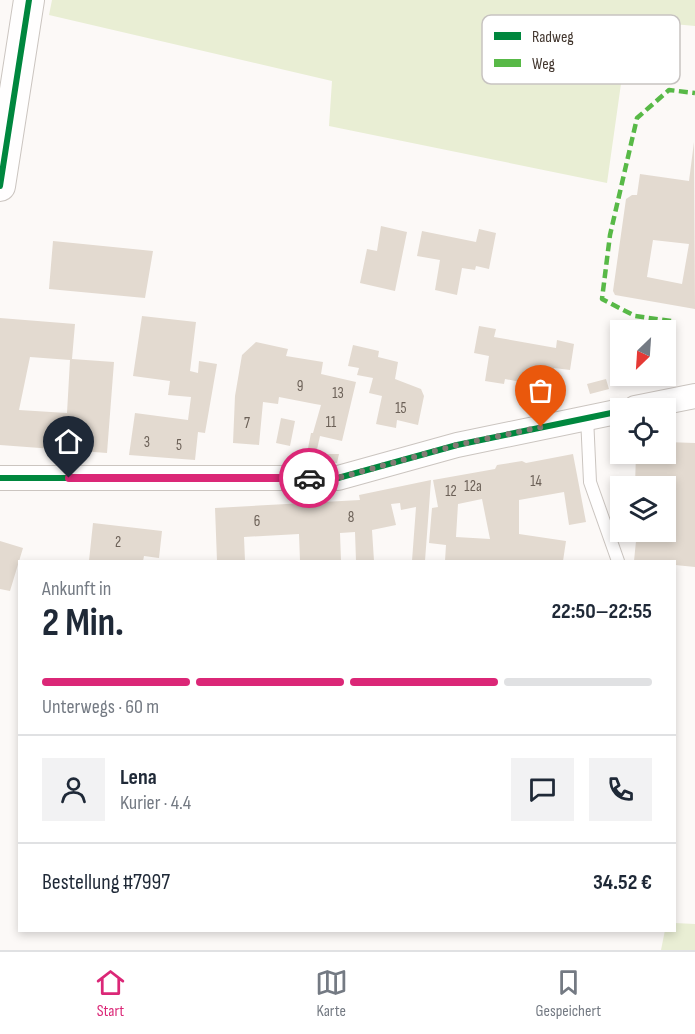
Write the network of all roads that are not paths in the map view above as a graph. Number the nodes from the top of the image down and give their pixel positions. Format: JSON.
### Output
{"nodes":[{"id":1,"x":26,"y":1,"type":"edge"},
{"id":2,"x":0,"y":186,"type":"edge"},
{"id":3,"x":695,"y":396,"type":"edge"},
{"id":4,"x":676,"y":400,"type":"edge"},
{"id":5,"x":610,"y":413,"type":"edge"},
{"id":6,"x":587,"y":417,"type":"junction"},
{"id":7,"x":0,"y":478,"type":"edge"},
{"id":8,"x":618,"y":560,"type":"edge"}],
"edges":[{"from":1,"to":2,"type":"street"},
{"from":3,"to":4,"type":"street"},
{"from":5,"to":6,"type":"street"},
{"from":6,"to":7,"type":"street"},
{"from":6,"to":8,"type":"lane"}]}
